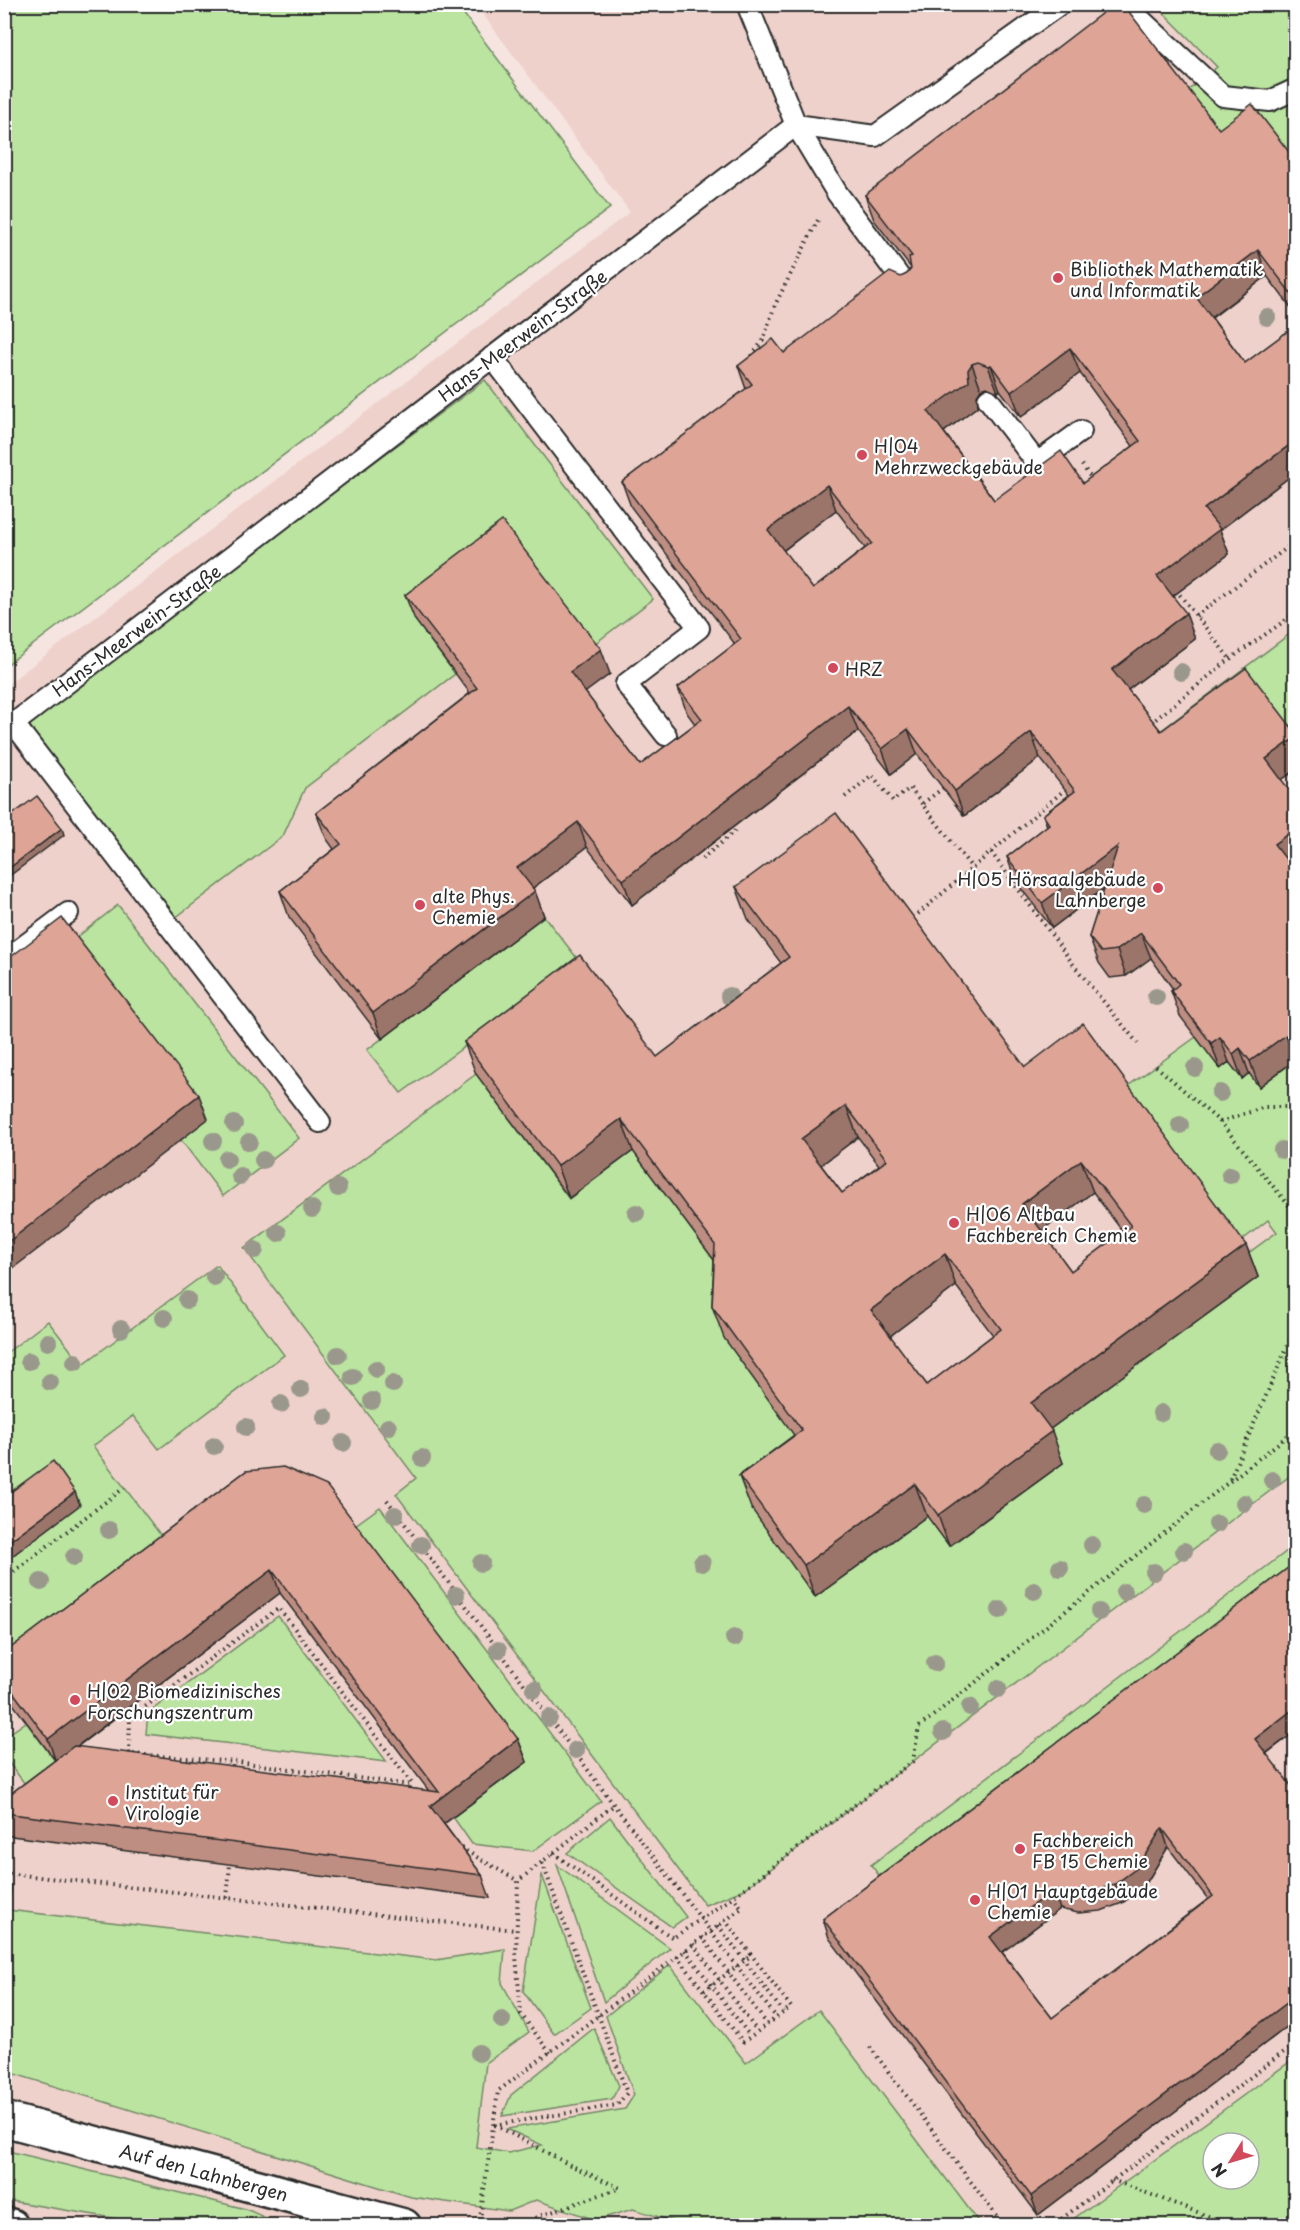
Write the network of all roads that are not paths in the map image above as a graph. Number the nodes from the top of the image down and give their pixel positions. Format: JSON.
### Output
{"nodes":[{"id":1,"x":747,"y":4,"type":"edge"},
{"id":2,"x":1060,"y":4,"type":"edge"},
{"id":3,"x":1124,"y":4,"type":"edge"},
{"id":4,"x":1296,"y":89,"type":"edge"},
{"id":5,"x":796,"y":125,"type":"junction"},
{"id":6,"x":909,"y":290,"type":"edge"},
{"id":7,"x":492,"y":357,"type":"junction"},
{"id":8,"x":988,"y":399,"type":"edge"},
{"id":9,"x":1073,"y":436,"type":"road end"},
{"id":10,"x":9,"y":728,"type":"edge"},
{"id":11,"x":666,"y":735,"type":"dead end"},
{"id":12,"x":68,"y":913,"type":"dead end"},
{"id":13,"x":4,"y":961,"type":"edge"},
{"id":14,"x":320,"y":1122,"type":"dead end"},
{"id":15,"x":4,"y":2120,"type":"edge"},
{"id":16,"x":4,"y":2224,"type":"edge"},
{"id":17,"x":11,"y":2226,"type":"edge"},
{"id":18,"x":404,"y":2226,"type":"edge"}],
"edges":[{"from":1,"to":5,"type":"lane"},
{"from":2,"to":5,"type":"lane"},
{"from":3,"to":4,"type":"lane"},
{"from":5,"to":6,"type":"lane"},
{"from":5,"to":7,"type":"lane","name":"Hans-Meerwein-Straße"},
{"from":7,"to":10,"type":"lane","name":"Hans-Meerwein-Straße"},
{"from":7,"to":11,"type":"lane"},
{"from":8,"to":9,"type":"lane"},
{"from":10,"to":14,"type":"lane"},
{"from":12,"to":13,"type":"lane"},
{"from":15,"to":18,"type":"main road","name":"Auf den Lahnbergen"},
{"from":16,"to":17,"type":"main road"}]}
